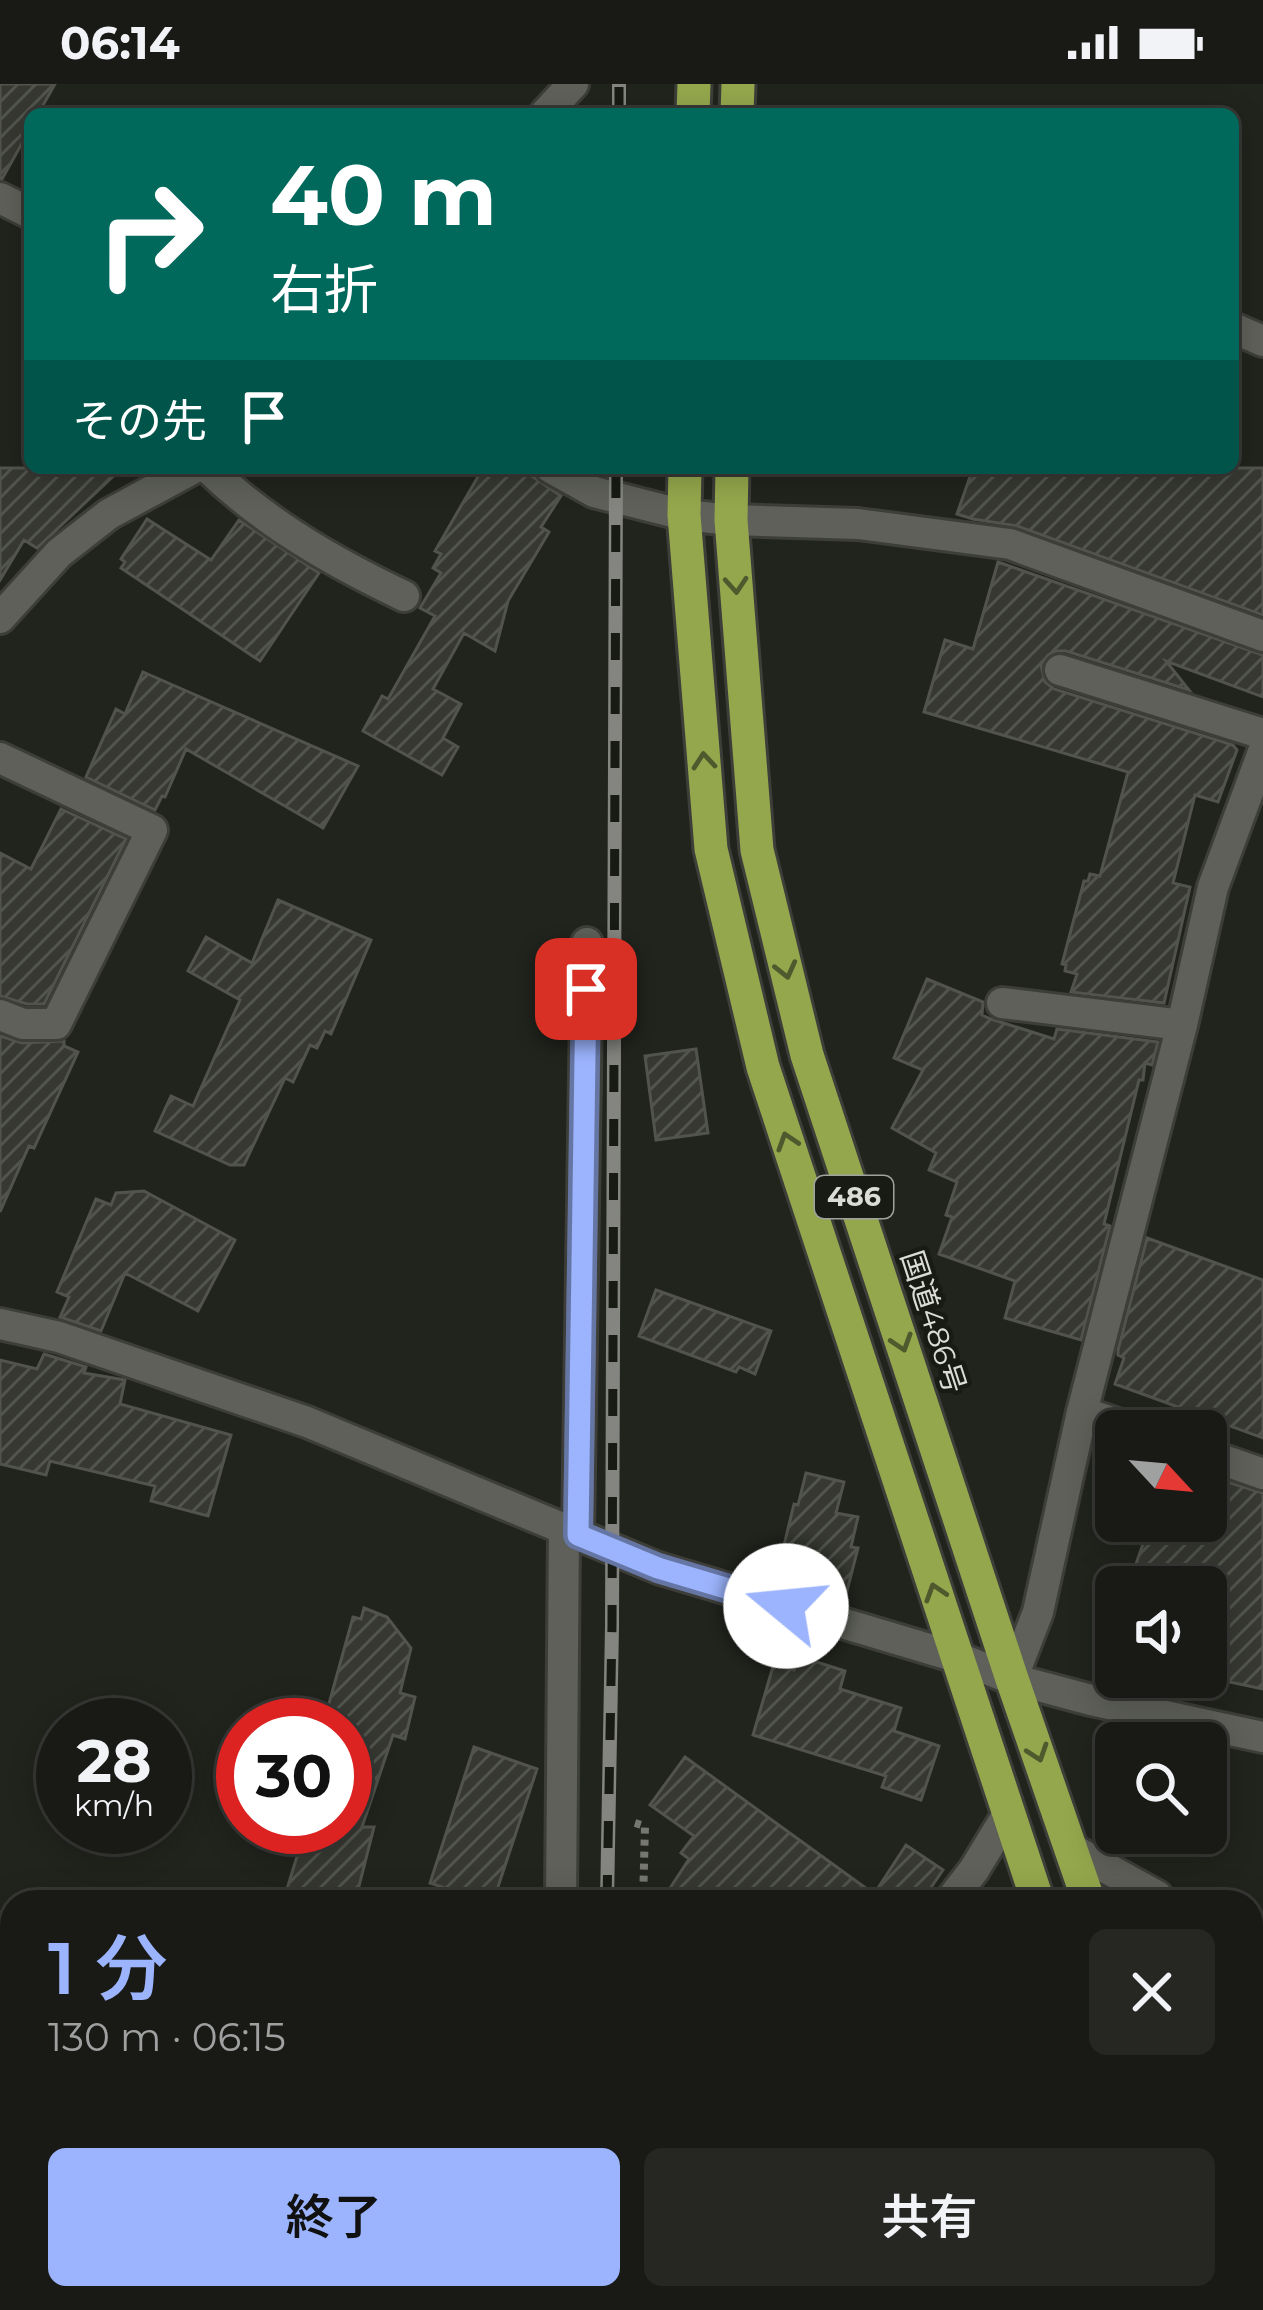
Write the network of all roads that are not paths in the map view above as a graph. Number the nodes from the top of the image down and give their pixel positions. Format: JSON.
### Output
{"nodes":[{"id":1,"x":573,"y":84,"type":"edge"},
{"id":2,"x":551,"y":108,"type":"edge"},
{"id":3,"x":183,"y":474,"type":"edge"},
{"id":4,"x":214,"y":474,"type":"edge"},
{"id":5,"x":562,"y":474,"type":"edge"},
{"id":6,"x":686,"y":474,"type":"edge"},
{"id":7,"x":732,"y":474,"type":"edge"},
{"id":8,"x":685,"y":515,"type":"junction"},
{"id":9,"x":731,"y":520,"type":"junction"},
{"id":10,"x":404,"y":596,"type":"dead end"},
{"id":11,"x":0,"y":618,"type":"edge"},
{"id":12,"x":1263,"y":636,"type":"edge"},
{"id":13,"x":1060,"y":670,"type":"dead end"},
{"id":14,"x":1263,"y":734,"type":"edge"},
{"id":15,"x":1263,"y":752,"type":"edge"},
{"id":16,"x":0,"y":758,"type":"edge"},
{"id":17,"x":586,"y":943,"type":"dead end"},
{"id":18,"x":1002,"y":1003,"type":"dead end"},
{"id":19,"x":0,"y":1015,"type":"edge"},
{"id":20,"x":1182,"y":1025,"type":"junction"},
{"id":21,"x":0,"y":1324,"type":"edge"},
{"id":22,"x":1082,"y":1412,"type":"junction"},
{"id":23,"x":1095,"y":1416,"type":"edge"},
{"id":24,"x":1227,"y":1461,"type":"edge"},
{"id":25,"x":1263,"y":1474,"type":"edge"},
{"id":26,"x":571,"y":1532,"type":"junction"},
{"id":27,"x":956,"y":1657,"type":"junction"},
{"id":28,"x":1012,"y":1679,"type":"junction"},
{"id":29,"x":1263,"y":1737,"type":"edge"},
{"id":30,"x":1009,"y":1814,"type":"junction"},
{"id":31,"x":1070,"y":1848,"type":"junction"},
{"id":32,"x":974,"y":1870,"type":"junction"},
{"id":33,"x":561,"y":1890,"type":"edge"},
{"id":34,"x":958,"y":1890,"type":"edge"},
{"id":35,"x":980,"y":1890,"type":"edge"},
{"id":36,"x":1033,"y":1890,"type":"edge"},
{"id":37,"x":1085,"y":1890,"type":"edge"},
{"id":38,"x":1146,"y":1890,"type":"edge"}],
"edges":[{"from":1,"to":2,"type":"street"},
{"from":3,"to":11,"type":"street"},
{"from":4,"to":10,"type":"street"},
{"from":5,"to":8,"type":"street"},
{"from":6,"to":8,"type":"highway","number":"486"},
{"from":7,"to":9,"type":"highway","name":"国道486号","number":"486"},
{"from":8,"to":9,"type":"street"},
{"from":27,"to":8,"type":"highway","number":"486","one_way":true},
{"from":9,"to":12,"type":"street"},
{"from":9,"to":28,"type":"highway","name":"国道486号","number":"486","one_way":true},
{"from":13,"to":14,"type":"street"},
{"from":15,"to":20,"type":"street"},
{"from":16,"to":19,"type":"street"},
{"from":17,"to":26,"type":"street"},
{"from":18,"to":20,"type":"street"},
{"from":20,"to":22,"type":"street"},
{"from":21,"to":26,"type":"street"},
{"from":22,"to":23,"type":"street"},
{"from":22,"to":28,"type":"street"},
{"from":24,"to":25,"type":"street"},
{"from":26,"to":27,"type":"street"},
{"from":26,"to":33,"type":"street"},
{"from":27,"to":28,"type":"street"},
{"from":27,"to":30,"type":"highway","number":"486"},
{"from":28,"to":29,"type":"street"},
{"from":28,"to":31,"type":"highway","name":"国道486号","number":"486","one_way":true},
{"from":30,"to":32,"type":"street"},
{"from":30,"to":36,"type":"highway","number":"486"},
{"from":31,"to":37,"type":"highway","name":"国道486号","number":"486"},
{"from":31,"to":38,"type":"street"},
{"from":32,"to":34,"type":"street"},
{"from":32,"to":35,"type":"street"}]}
